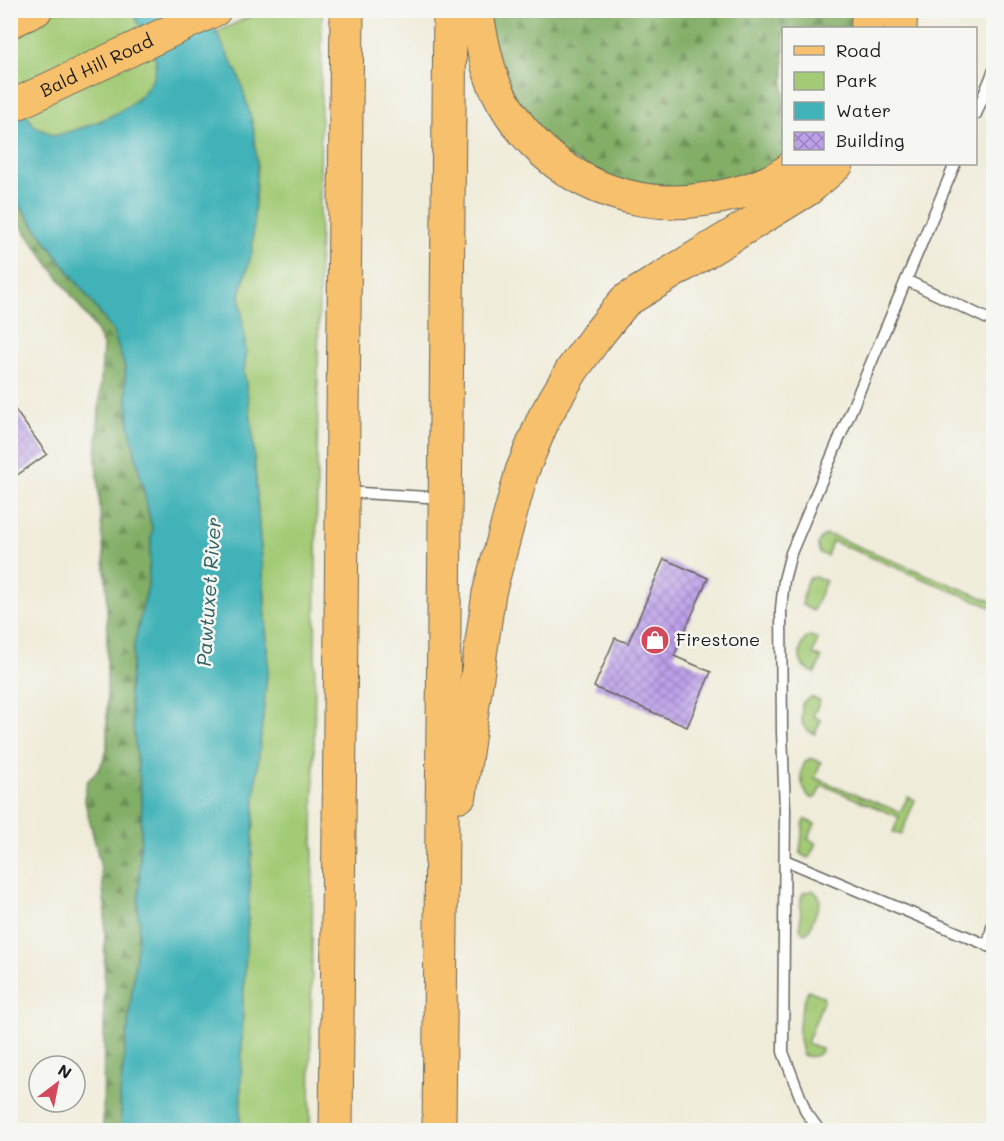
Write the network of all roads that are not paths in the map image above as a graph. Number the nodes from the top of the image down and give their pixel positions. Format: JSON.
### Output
{"nodes":[{"id":1,"x":215,"y":10,"type":"edge"},
{"id":2,"x":450,"y":10,"type":"edge"},
{"id":3,"x":476,"y":10,"type":"edge"},
{"id":4,"x":869,"y":10,"type":"edge"},
{"id":5,"x":901,"y":10,"type":"edge"},
{"id":6,"x":346,"y":15,"type":"edge"},
{"id":7,"x":867,"y":27,"type":"edge"},
{"id":8,"x":900,"y":27,"type":"edge"},
{"id":9,"x":993,"y":70,"type":"edge"},
{"id":10,"x":10,"y":107,"type":"edge"},
{"id":11,"x":977,"y":109,"type":"edge"},
{"id":12,"x":794,"y":165,"type":"edge"},
{"id":13,"x":836,"y":165,"type":"edge"},
{"id":14,"x":955,"y":165,"type":"edge"},
{"id":15,"x":906,"y":280,"type":"junction"},
{"id":16,"x":993,"y":322,"type":"edge"},
{"id":17,"x":342,"y":492,"type":"junction"},
{"id":18,"x":446,"y":499,"type":"junction"},
{"id":19,"x":785,"y":860,"type":"junction"},
{"id":20,"x":993,"y":917,"type":"edge"},
{"id":21,"x":991,"y":947,"type":"edge"},
{"id":22,"x":440,"y":1030,"type":"junction"},
{"id":23,"x":336,"y":1131,"type":"edge"},
{"id":24,"x":439,"y":1131,"type":"edge"},
{"id":25,"x":819,"y":1131,"type":"edge"}],
"edges":[{"from":1,"to":10,"type":"main road","name":"Bald Hill Road"},
{"from":2,"to":18,"type":"highway"},
{"from":3,"to":12,"type":"highway"},
{"from":4,"to":7,"type":"highway"},
{"from":5,"to":8,"type":"highway"},
{"from":6,"to":17,"type":"highway"},
{"from":9,"to":11,"type":"lane"},
{"from":13,"to":22,"type":"highway"},
{"from":14,"to":15,"type":"lane"},
{"from":15,"to":16,"type":"lane"},
{"from":15,"to":19,"type":"lane"},
{"from":17,"to":18,"type":"lane"},
{"from":17,"to":23,"type":"highway"},
{"from":18,"to":22,"type":"highway"},
{"from":19,"to":21,"type":"lane"},
{"from":19,"to":25,"type":"lane"},
{"from":20,"to":21,"type":"lane"},
{"from":22,"to":24,"type":"highway"}]}
